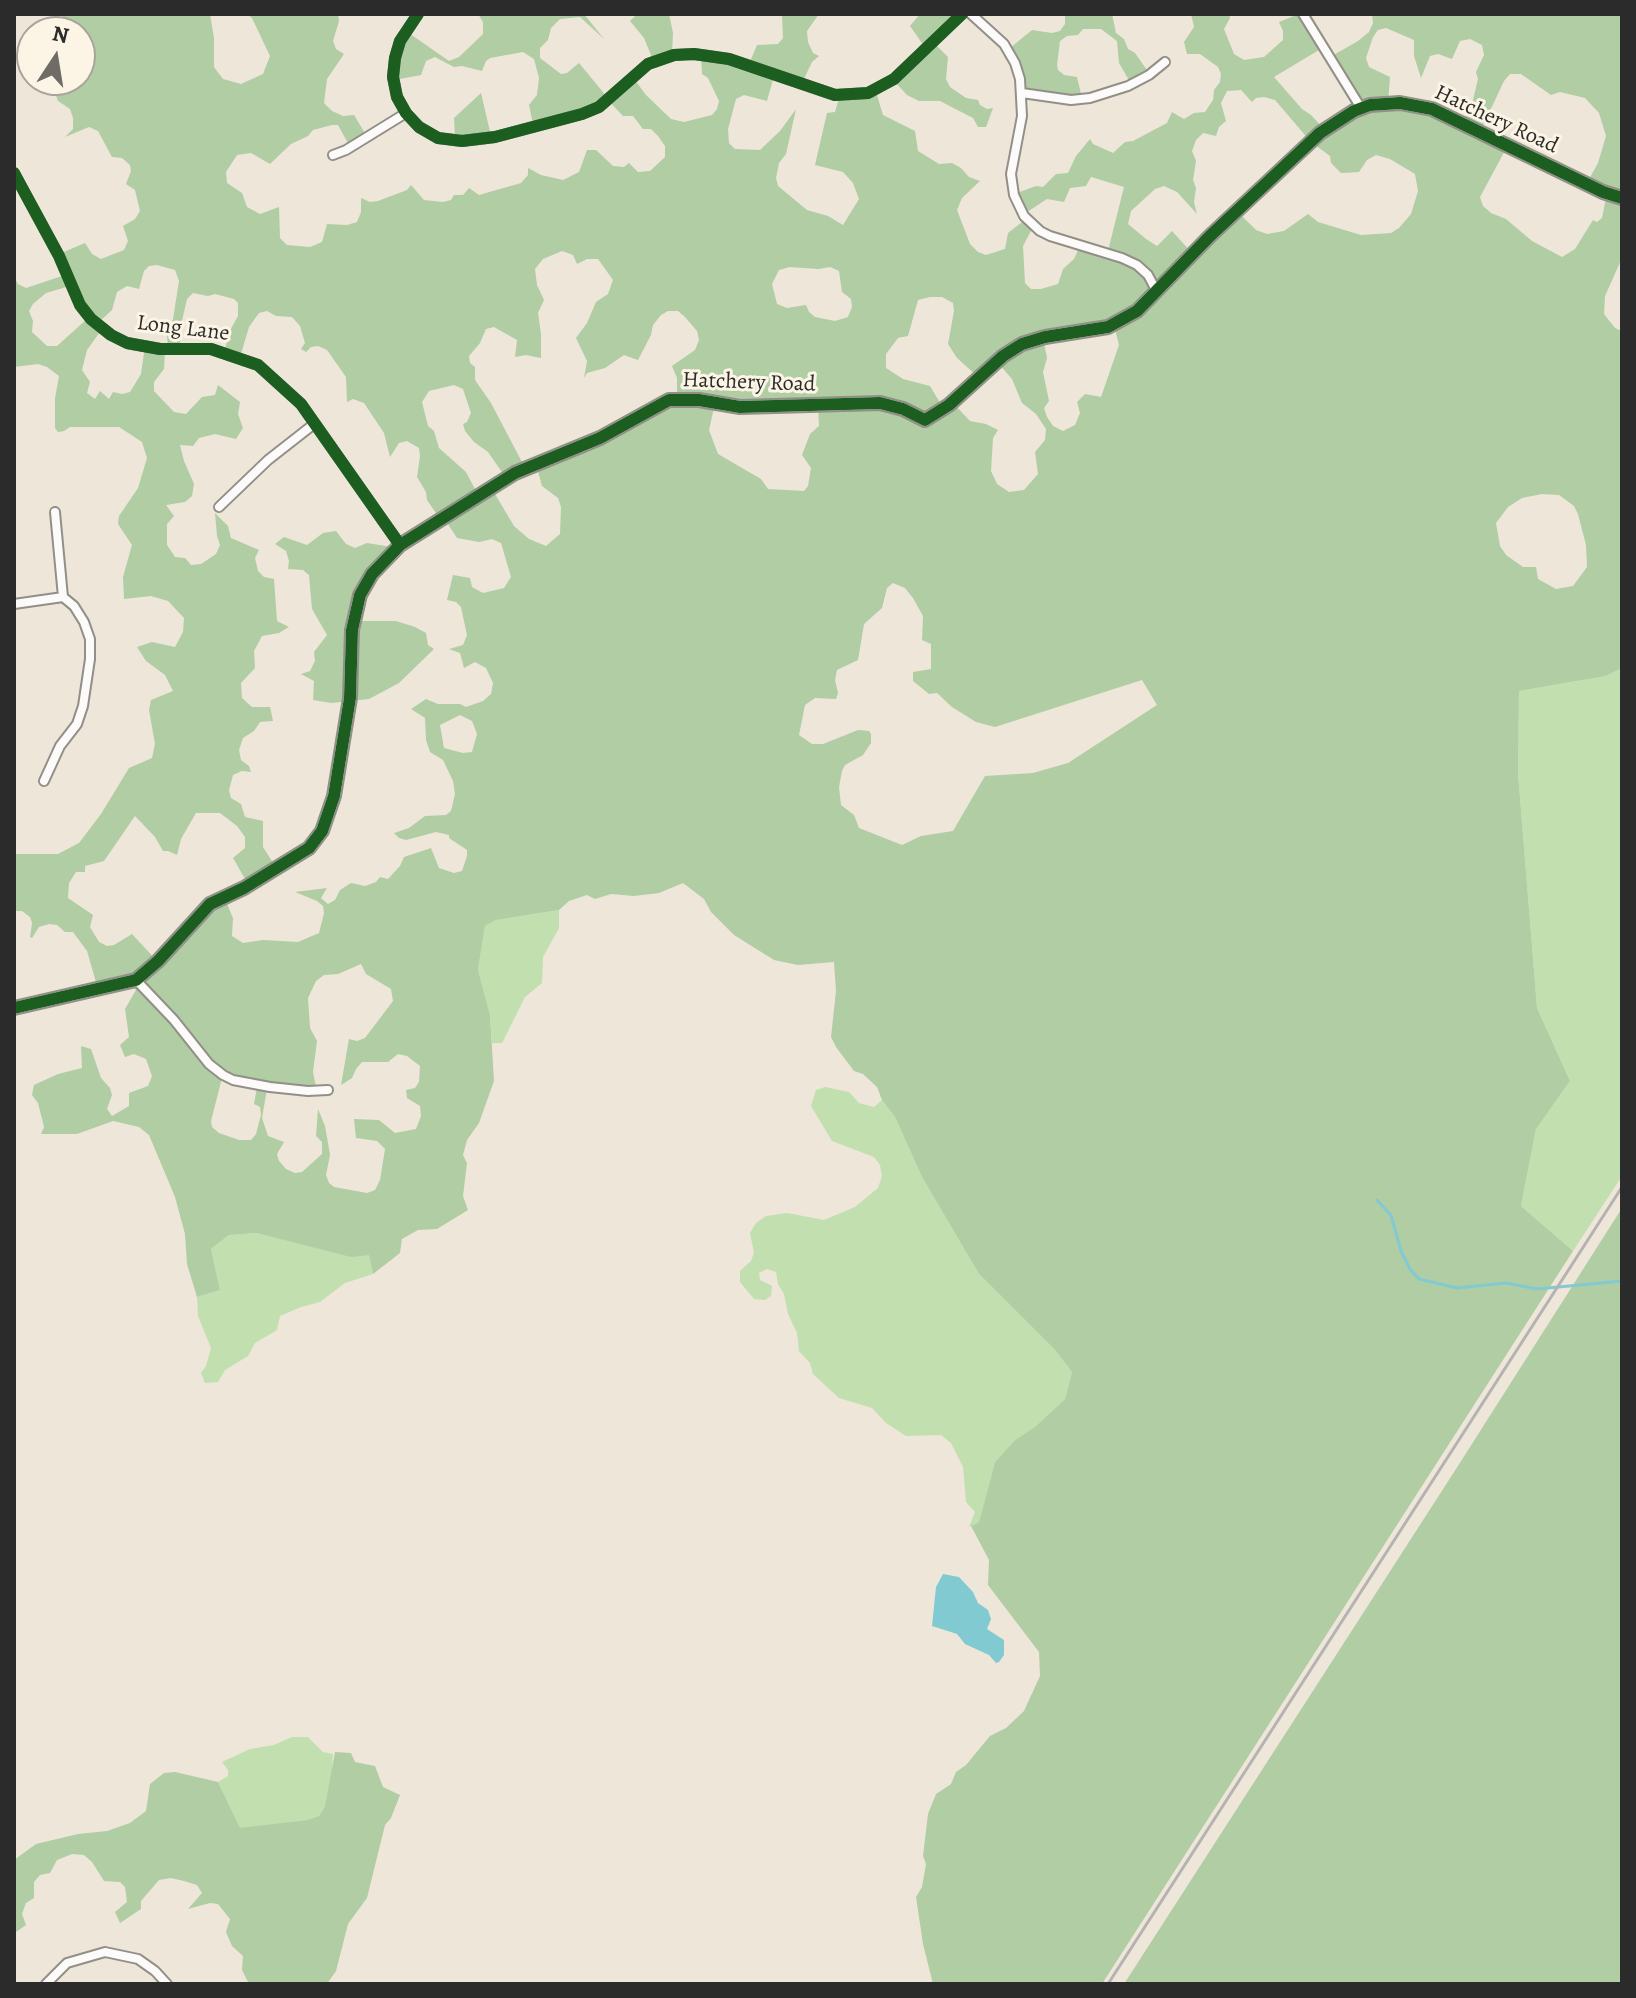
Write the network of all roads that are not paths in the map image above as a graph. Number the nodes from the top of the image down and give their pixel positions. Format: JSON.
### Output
{"nodes":[{"id":1,"x":418,"y":14,"type":"edge"},
{"id":2,"x":962,"y":14,"type":"edge"},
{"id":3,"x":971,"y":14,"type":"edge"},
{"id":4,"x":1303,"y":14,"type":"edge"},
{"id":5,"x":1165,"y":62,"type":"dead end"},
{"id":6,"x":1022,"y":93,"type":"junction"},
{"id":7,"x":1361,"y":108,"type":"junction"},
{"id":8,"x":406,"y":113,"type":"junction"},
{"id":9,"x":333,"y":155,"type":"dead end"},
{"id":10,"x":14,"y":173,"type":"edge"},
{"id":11,"x":1622,"y":198,"type":"edge"},
{"id":12,"x":1157,"y":292,"type":"junction"},
{"id":13,"x":314,"y":424,"type":"junction"},
{"id":14,"x":219,"y":507,"type":"dead end"},
{"id":15,"x":55,"y":512,"type":"dead end"},
{"id":16,"x":400,"y":545,"type":"junction"},
{"id":17,"x":63,"y":597,"type":"junction"},
{"id":18,"x":14,"y":604,"type":"edge"},
{"id":19,"x":44,"y":781,"type":"dead end"},
{"id":20,"x":136,"y":980,"type":"junction"},
{"id":21,"x":14,"y":1008,"type":"edge"},
{"id":22,"x":328,"y":1090,"type":"dead end"},
{"id":23,"x":46,"y":1984,"type":"edge"},
{"id":24,"x":167,"y":1984,"type":"edge"}],
"edges":[{"from":1,"to":8,"type":"street"},
{"from":2,"to":8,"type":"street"},
{"from":3,"to":6,"type":"street"},
{"from":4,"to":7,"type":"street"},
{"from":5,"to":6,"type":"street"},
{"from":6,"to":12,"type":"street"},
{"from":7,"to":11,"type":"street","name":"Hatchery Road"},
{"from":7,"to":12,"type":"street","name":"Hatchery Road"},
{"from":8,"to":9,"type":"street"},
{"from":10,"to":13,"type":"street","name":"Long Lane"},
{"from":12,"to":16,"type":"street","name":"Hatchery Road"},
{"from":13,"to":14,"type":"street"},
{"from":13,"to":16,"type":"street","name":"Long Lane"},
{"from":15,"to":17,"type":"street"},
{"from":16,"to":20,"type":"street","name":"Hatchery Road"},
{"from":17,"to":18,"type":"street"},
{"from":17,"to":19,"type":"street"},
{"from":20,"to":21,"type":"street","name":"Hatchery Road"},
{"from":20,"to":22,"type":"street"},
{"from":23,"to":24,"type":"street"}]}
